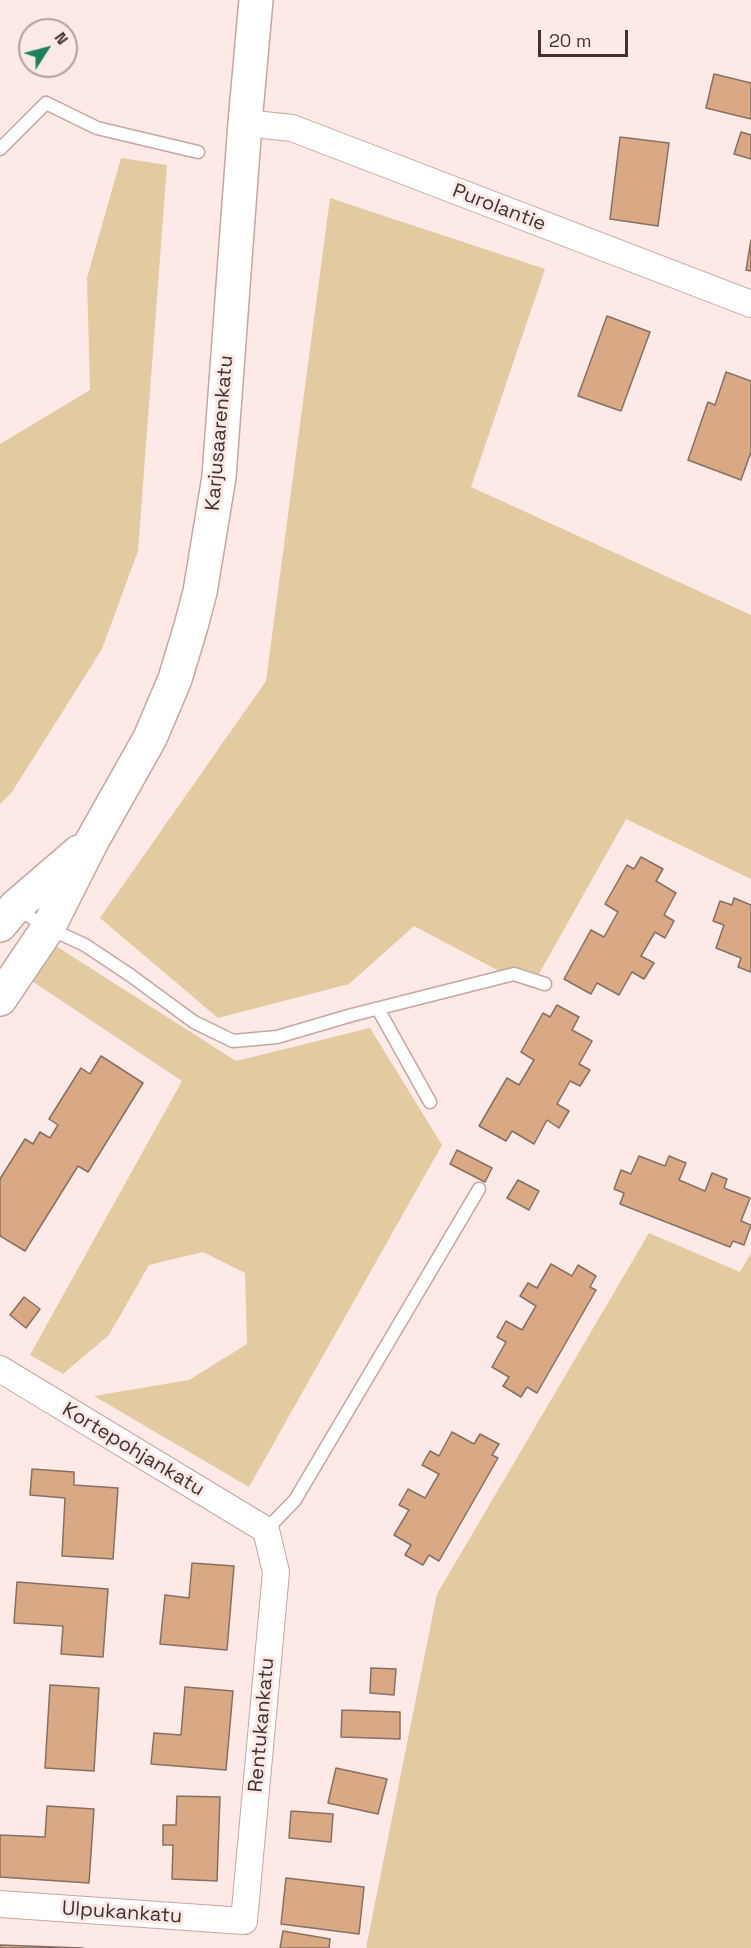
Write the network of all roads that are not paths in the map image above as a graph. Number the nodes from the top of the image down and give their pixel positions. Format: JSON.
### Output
{"nodes":[{"id":1,"x":256,"y":0,"type":"edge"},
{"id":2,"x":245,"y":123,"type":"junction"},
{"id":3,"x":0,"y":149,"type":"edge"},
{"id":4,"x":198,"y":152,"type":"dead end"},
{"id":5,"x":751,"y":304,"type":"edge"},
{"id":6,"x":92,"y":841,"type":"junction"},
{"id":7,"x":8,"y":916,"type":"edge"},
{"id":8,"x":48,"y":928,"type":"junction"},
{"id":9,"x":545,"y":984,"type":"dead end"},
{"id":10,"x":0,"y":999,"type":"edge"},
{"id":11,"x":378,"y":1009,"type":"junction"},
{"id":12,"x":429,"y":1102,"type":"dead end"},
{"id":13,"x":479,"y":1189,"type":"dead end"},
{"id":14,"x":0,"y":1369,"type":"edge"},
{"id":15,"x":266,"y":1530,"type":"junction"},
{"id":16,"x":0,"y":1904,"type":"edge"},
{"id":17,"x":244,"y":1921,"type":"joint"}],
"edges":[{"from":1,"to":2,"type":"street","name":"Karjusaarenkatu"},
{"from":2,"to":5,"type":"street","name":"Purolantie"},
{"from":2,"to":6,"type":"street","name":"Karjusaarenkatu"},
{"from":3,"to":4,"type":"lane"},
{"from":6,"to":7,"type":"street","name":"Karjusaarenkatu"},
{"from":6,"to":8,"type":"street","name":"Karjusaarenkatu"},
{"from":7,"to":8,"type":"lane"},
{"from":8,"to":10,"type":"street","name":"Karjusaarenkatu"},
{"from":8,"to":11,"type":"lane"},
{"from":9,"to":11,"type":"lane"},
{"from":11,"to":12,"type":"lane"},
{"from":13,"to":15,"type":"lane"},
{"from":14,"to":15,"type":"street","name":"Kortepohjankatu"},
{"from":15,"to":17,"type":"street","name":"Rentukankatu"},
{"from":16,"to":17,"type":"street","name":"Ulpukankatu"}]}
